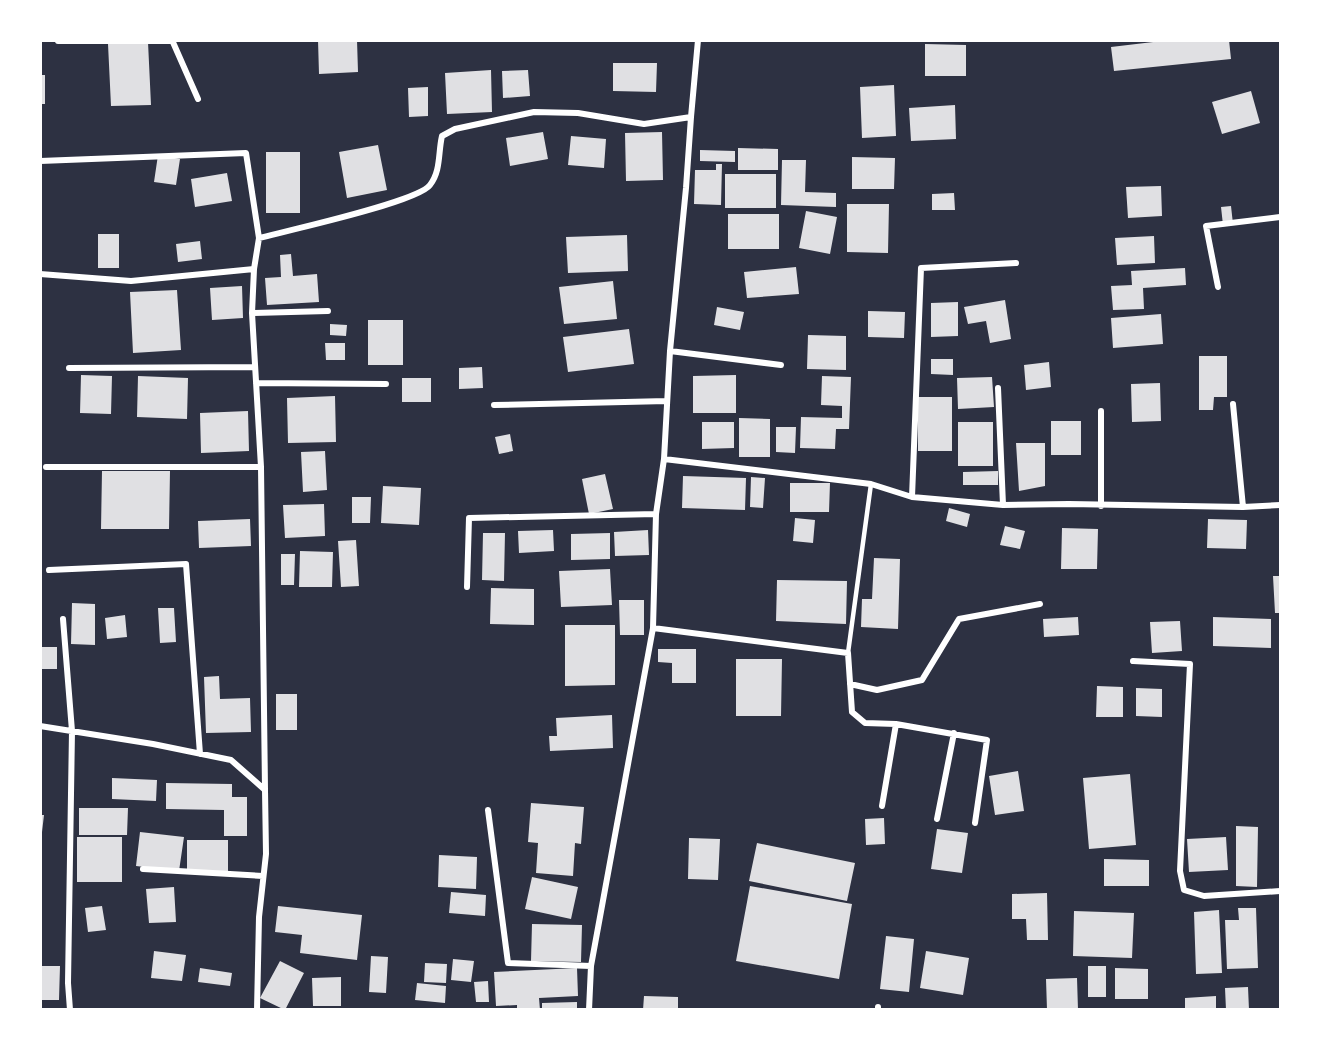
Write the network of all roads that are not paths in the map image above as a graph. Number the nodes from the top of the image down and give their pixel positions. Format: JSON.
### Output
{"nodes":[{"id":1,"x":698,"y":40,"type":"edge"},
{"id":2,"x":58,"y":41,"type":"edge"},
{"id":3,"x":172,"y":41,"type":"edge"},
{"id":4,"x":198,"y":99,"type":"dead end"},
{"id":5,"x":691,"y":117,"type":"junction"},
{"id":6,"x":40,"y":161,"type":"edge"},
{"id":7,"x":1281,"y":217,"type":"edge"},
{"id":8,"x":259,"y":238,"type":"junction"},
{"id":9,"x":1016,"y":263,"type":"dead end"},
{"id":10,"x":254,"y":269,"type":"junction"},
{"id":11,"x":40,"y":274,"type":"edge"},
{"id":12,"x":1218,"y":287,"type":"dead end"},
{"id":13,"x":328,"y":311,"type":"dead end"},
{"id":14,"x":252,"y":313,"type":"junction"},
{"id":15,"x":670,"y":351,"type":"junction"},
{"id":16,"x":781,"y":365,"type":"dead end"},
{"id":17,"x":255,"y":367,"type":"junction"},
{"id":18,"x":69,"y":368,"type":"dead end"},
{"id":19,"x":256,"y":383,"type":"junction"},
{"id":20,"x":386,"y":384,"type":"dead end"},
{"id":21,"x":998,"y":388,"type":"dead end"},
{"id":22,"x":667,"y":401,"type":"junction"},
{"id":23,"x":1233,"y":404,"type":"dead end"},
{"id":24,"x":494,"y":405,"type":"dead end"},
{"id":25,"x":1101,"y":411,"type":"dead end"},
{"id":26,"x":664,"y":459,"type":"junction"},
{"id":27,"x":46,"y":467,"type":"dead end"},
{"id":28,"x":261,"y":467,"type":"junction"},
{"id":29,"x":871,"y":484,"type":"junction"},
{"id":30,"x":912,"y":497,"type":"junction"},
{"id":31,"x":1003,"y":505,"type":"junction"},
{"id":32,"x":1281,"y":505,"type":"edge"},
{"id":33,"x":1101,"y":506,"type":"junction"},
{"id":34,"x":1243,"y":507,"type":"junction"},
{"id":35,"x":656,"y":514,"type":"junction"},
{"id":36,"x":49,"y":570,"type":"dead end"},
{"id":37,"x":467,"y":586,"type":"dead end"},
{"id":38,"x":1040,"y":604,"type":"dead end"},
{"id":39,"x":63,"y":619,"type":"dead end"},
{"id":40,"x":653,"y":628,"type":"junction"},
{"id":41,"x":849,"y":653,"type":"junction"},
{"id":42,"x":1133,"y":661,"type":"dead end"},
{"id":43,"x":850,"y":684,"type":"junction"},
{"id":44,"x":896,"y":724,"type":"junction"},
{"id":45,"x":40,"y":726,"type":"edge"},
{"id":46,"x":72,"y":731,"type":"junction"},
{"id":47,"x":954,"y":733,"type":"junction"},
{"id":48,"x":200,"y":754,"type":"junction"},
{"id":49,"x":265,"y":790,"type":"junction"},
{"id":50,"x":882,"y":806,"type":"dead end"},
{"id":51,"x":488,"y":810,"type":"dead end"},
{"id":52,"x":937,"y":819,"type":"dead end"},
{"id":53,"x":975,"y":823,"type":"dead end"},
{"id":54,"x":143,"y":869,"type":"dead end"},
{"id":55,"x":263,"y":876,"type":"junction"},
{"id":56,"x":1281,"y":891,"type":"edge"},
{"id":57,"x":591,"y":966,"type":"junction"},
{"id":58,"x":256,"y":1009,"type":"edge"},
{"id":59,"x":70,"y":1010,"type":"edge"},
{"id":60,"x":589,"y":1010,"type":"edge"}],
"edges":[{"from":1,"to":5,"type":"street"},
{"from":2,"to":3,"type":"street"},
{"from":3,"to":4,"type":"street"},
{"from":5,"to":8,"type":"street"},
{"from":5,"to":15,"type":"street"},
{"from":6,"to":8,"type":"street"},
{"from":7,"to":12,"type":"street"},
{"from":8,"to":10,"type":"street"},
{"from":9,"to":30,"type":"street"},
{"from":10,"to":11,"type":"street"},
{"from":10,"to":14,"type":"street"},
{"from":13,"to":14,"type":"street"},
{"from":14,"to":17,"type":"street"},
{"from":15,"to":16,"type":"street"},
{"from":15,"to":22,"type":"street"},
{"from":17,"to":18,"type":"street"},
{"from":17,"to":19,"type":"street"},
{"from":19,"to":20,"type":"street"},
{"from":19,"to":28,"type":"street"},
{"from":21,"to":31,"type":"street"},
{"from":22,"to":24,"type":"street"},
{"from":22,"to":26,"type":"street"},
{"from":23,"to":34,"type":"street"},
{"from":25,"to":33,"type":"street"},
{"from":26,"to":29,"type":"street"},
{"from":26,"to":35,"type":"street"},
{"from":27,"to":28,"type":"street"},
{"from":28,"to":49,"type":"street"},
{"from":29,"to":30,"type":"street"},
{"from":29,"to":41,"type":"lane"},
{"from":30,"to":31,"type":"street"},
{"from":31,"to":33,"type":"street"},
{"from":32,"to":34,"type":"street"},
{"from":33,"to":34,"type":"street"},
{"from":35,"to":37,"type":"street"},
{"from":35,"to":40,"type":"street"},
{"from":36,"to":48,"type":"street"},
{"from":38,"to":43,"type":"street"},
{"from":39,"to":46,"type":"street"},
{"from":40,"to":41,"type":"street"},
{"from":40,"to":57,"type":"street"},
{"from":41,"to":43,"type":"street"},
{"from":42,"to":56,"type":"street"},
{"from":43,"to":44,"type":"street"},
{"from":44,"to":47,"type":"street"},
{"from":44,"to":50,"type":"street"},
{"from":45,"to":46,"type":"street"},
{"from":46,"to":48,"type":"street"},
{"from":46,"to":59,"type":"street"},
{"from":47,"to":52,"type":"street"},
{"from":47,"to":53,"type":"street"},
{"from":48,"to":49,"type":"street"},
{"from":49,"to":55,"type":"street"},
{"from":51,"to":57,"type":"street"},
{"from":54,"to":55,"type":"street"},
{"from":55,"to":58,"type":"street"},
{"from":57,"to":60,"type":"street"}]}
